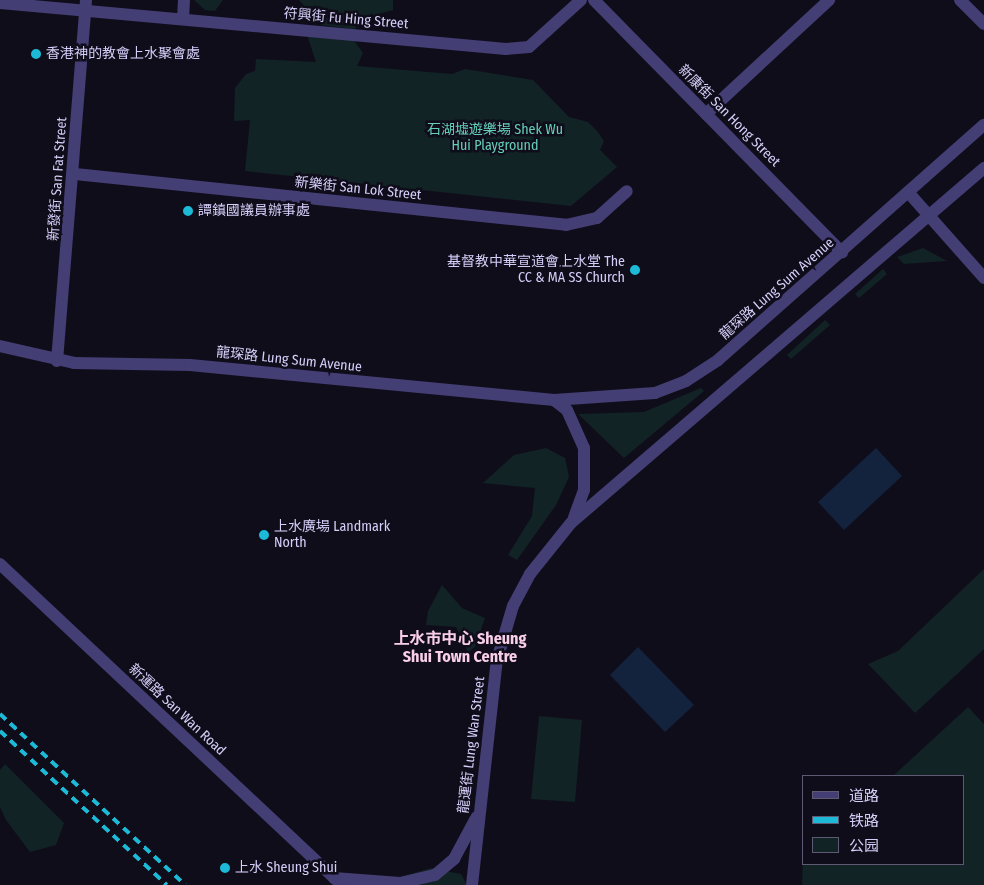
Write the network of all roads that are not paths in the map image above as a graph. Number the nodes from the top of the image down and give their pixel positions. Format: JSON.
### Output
{"nodes":[{"id":1,"x":184,"y":0,"type":"edge"},
{"id":2,"x":581,"y":0,"type":"edge"},
{"id":3,"x":594,"y":0,"type":"edge"},
{"id":4,"x":830,"y":0,"type":"edge"},
{"id":5,"x":960,"y":0,"type":"edge"},
{"id":6,"x":0,"y":4,"type":"edge"},
{"id":7,"x":85,"y":4,"type":"edge"},
{"id":8,"x":183,"y":19,"type":"junction"},
{"id":9,"x":984,"y":24,"type":"edge"},
{"id":10,"x":706,"y":114,"type":"junction"},
{"id":11,"x":984,"y":125,"type":"edge"},
{"id":12,"x":984,"y":168,"type":"edge"},
{"id":13,"x":75,"y":174,"type":"junction"},
{"id":14,"x":627,"y":191,"type":"dead end"},
{"id":15,"x":908,"y":192,"type":"junction"},
{"id":16,"x":930,"y":217,"type":"junction"},
{"id":17,"x":842,"y":252,"type":"junction"},
{"id":18,"x":984,"y":278,"type":"edge"},
{"id":19,"x":0,"y":346,"type":"edge"},
{"id":20,"x":0,"y":353,"type":"edge"},
{"id":21,"x":22,"y":353,"type":"junction"},
{"id":22,"x":57,"y":361,"type":"junction"},
{"id":23,"x":554,"y":400,"type":"junction"},
{"id":24,"x":571,"y":522,"type":"junction"},
{"id":25,"x":0,"y":564,"type":"edge"},
{"id":26,"x":478,"y":814,"type":"junction"},
{"id":27,"x":338,"y":881,"type":"edge"},
{"id":28,"x":472,"y":885,"type":"edge"}],
"edges":[{"from":1,"to":8,"type":"street"},
{"from":2,"to":8,"type":"street","name":"符興街 Fu Hing Street"},
{"from":3,"to":10,"type":"street","name":"新康街 San Hong Street"},
{"from":4,"to":10,"type":"street"},
{"from":5,"to":9,"type":"street"},
{"from":6,"to":7,"type":"street","name":"符興街 Fu Hing Street"},
{"from":7,"to":8,"type":"street","name":"符興街 Fu Hing Street"},
{"from":7,"to":13,"type":"street","name":"新發街 San Fat Street"},
{"from":10,"to":17,"type":"street","name":"新康街 San Hong Street"},
{"from":11,"to":15,"type":"street","name":"龍琛路 Lung Sum Avenue"},
{"from":12,"to":16,"type":"street"},
{"from":13,"to":14,"type":"street","name":"新樂街 San Lok Street"},
{"from":13,"to":22,"type":"street","name":"新發街 San Fat Street"},
{"from":15,"to":16,"type":"street"},
{"from":15,"to":17,"type":"street","name":"龍琛路 Lung Sum Avenue"},
{"from":16,"to":18,"type":"street"},
{"from":16,"to":24,"type":"street","name":"龍運街 Lung Wan Street"},
{"from":17,"to":23,"type":"street","name":"龍琛路 Lung Sum Avenue"},
{"from":19,"to":21,"type":"street","name":"龍琛路 Lung Sum Avenue"},
{"from":20,"to":21,"type":"street","name":"龍琛路 Lung Sum Avenue"},
{"from":21,"to":22,"type":"street","name":"龍琛路 Lung Sum Avenue"},
{"from":22,"to":23,"type":"street","name":"龍琛路 Lung Sum Avenue"},
{"from":23,"to":24,"type":"street"},
{"from":24,"to":26,"type":"street","name":"龍運街 Lung Wan Street"},
{"from":25,"to":27,"type":"street","name":"新運路 San Wan Road"},
{"from":26,"to":27,"type":"street","name":"新運路 San Wan Road"},
{"from":26,"to":28,"type":"street","name":"龍運街 Lung Wan Street"}]}
